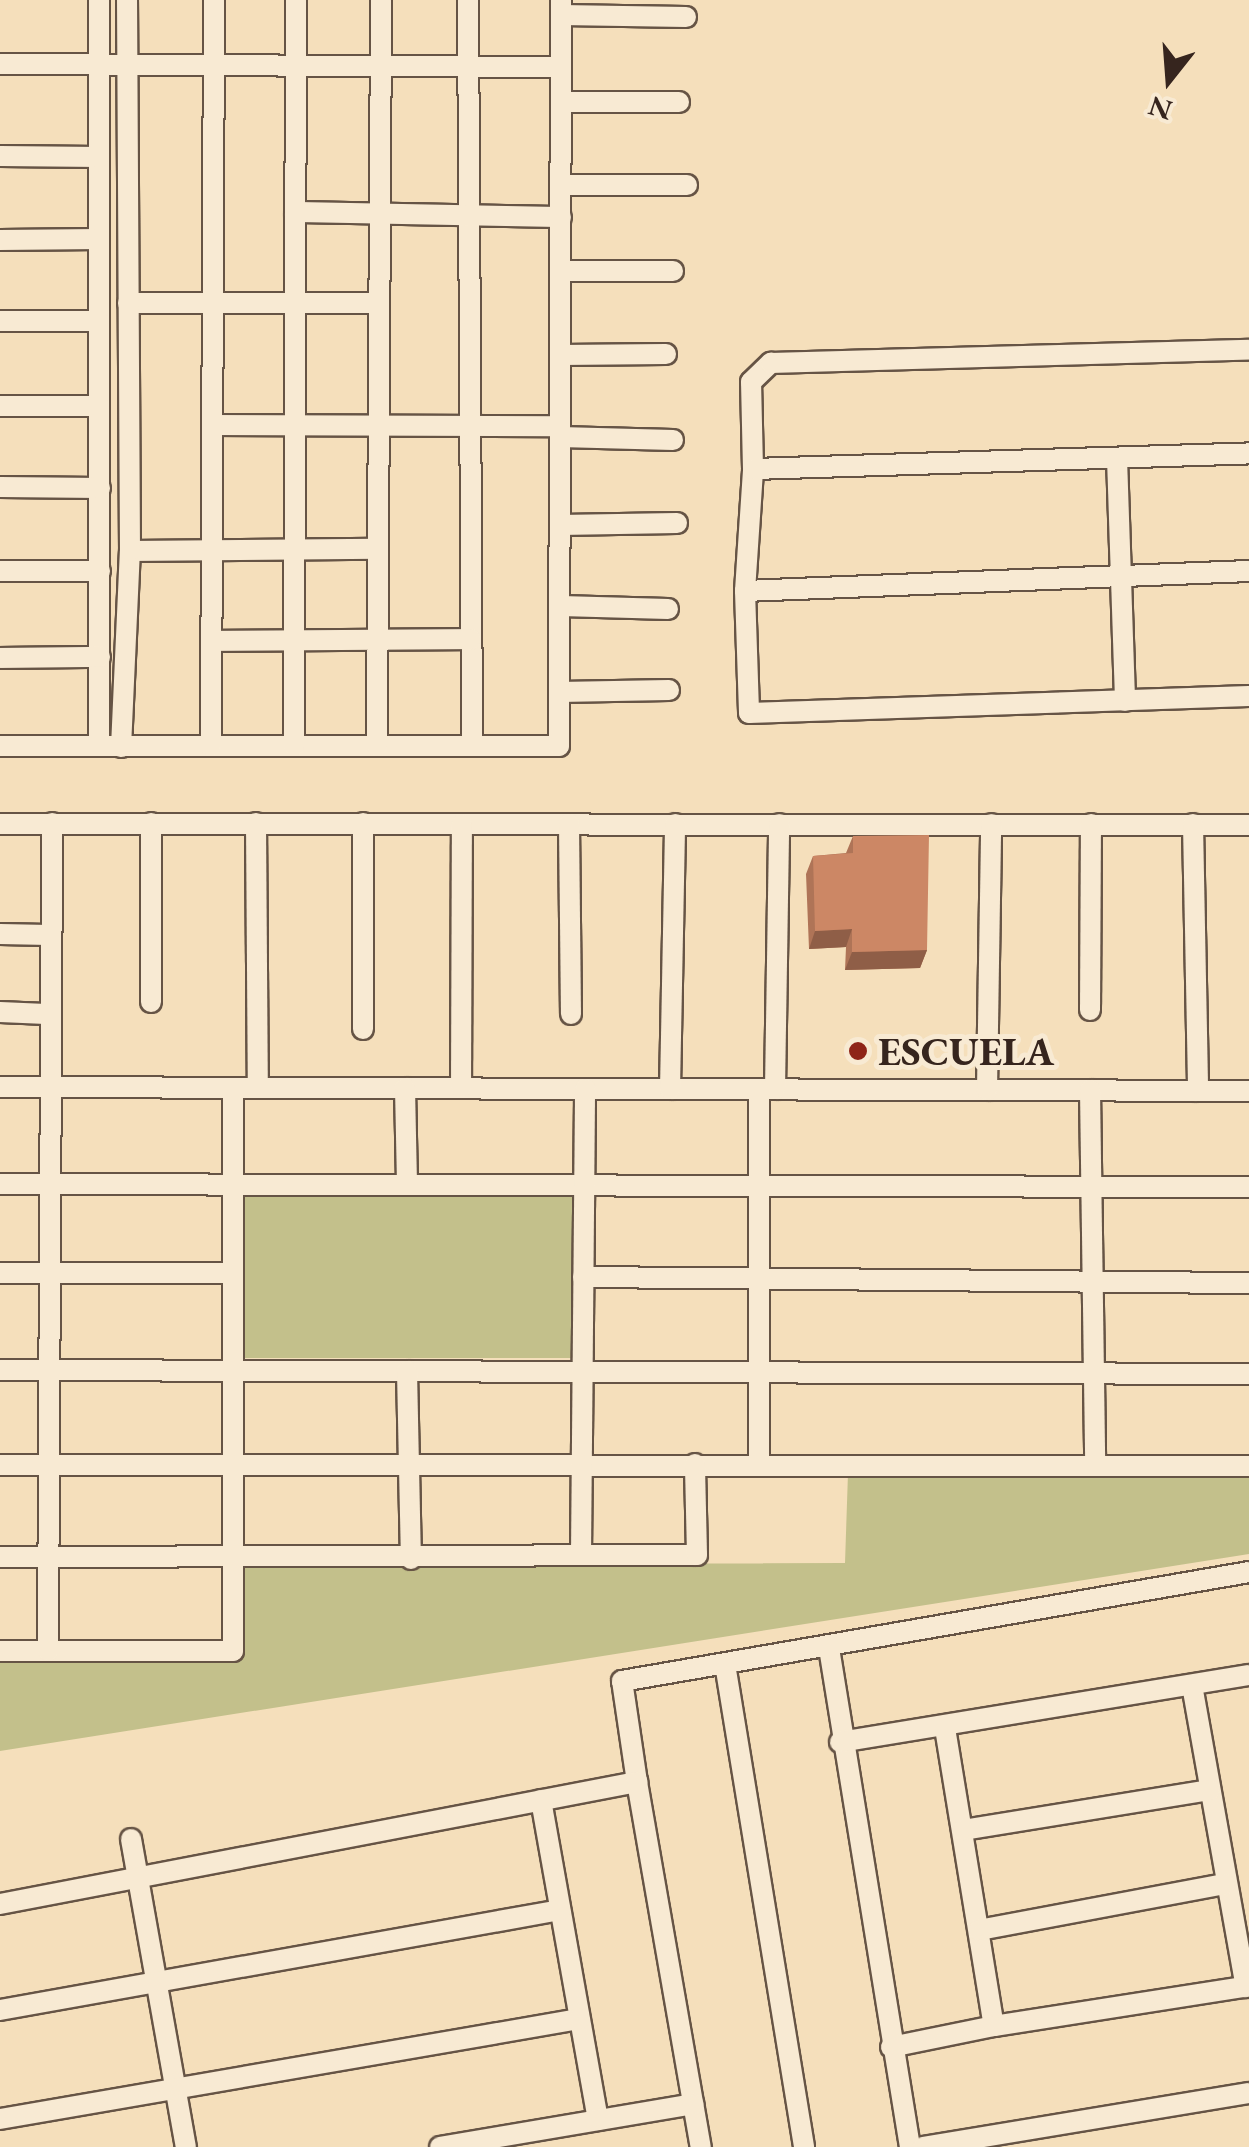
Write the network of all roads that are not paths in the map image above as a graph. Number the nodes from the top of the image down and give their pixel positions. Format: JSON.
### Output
{"nodes":[{"id":1,"x":99,"y":0,"type":"edge"},
{"id":2,"x":126,"y":0,"type":"edge"},
{"id":3,"x":214,"y":0,"type":"edge"},
{"id":4,"x":296,"y":0,"type":"edge"},
{"id":5,"x":381,"y":0,"type":"edge"},
{"id":6,"x":468,"y":0,"type":"edge"},
{"id":7,"x":561,"y":8,"type":"edge"},
{"id":8,"x":686,"y":17,"type":"dead end"},
{"id":9,"x":0,"y":64,"type":"edge"},
{"id":10,"x":98,"y":64,"type":"junction"},
{"id":11,"x":126,"y":64,"type":"junction"},
{"id":12,"x":214,"y":65,"type":"junction"},
{"id":13,"x":296,"y":66,"type":"junction"},
{"id":14,"x":381,"y":66,"type":"junction"},
{"id":15,"x":468,"y":66,"type":"junction"},
{"id":16,"x":561,"y":67,"type":"junction"},
{"id":17,"x":562,"y":102,"type":"junction"},
{"id":18,"x":679,"y":102,"type":"dead end"},
{"id":19,"x":0,"y":156,"type":"edge"},
{"id":20,"x":99,"y":157,"type":"junction"},
{"id":21,"x":687,"y":184,"type":"dead end"},
{"id":22,"x":561,"y":185,"type":"junction"},
{"id":23,"x":295,"y":212,"type":"junction"},
{"id":24,"x":380,"y":214,"type":"junction"},
{"id":25,"x":469,"y":215,"type":"junction"},
{"id":26,"x":561,"y":217,"type":"junction"},
{"id":27,"x":0,"y":240,"type":"edge"},
{"id":28,"x":99,"y":240,"type":"junction"},
{"id":29,"x":560,"y":271,"type":"junction"},
{"id":30,"x":674,"y":271,"type":"dead end"},
{"id":31,"x":128,"y":303,"type":"junction"},
{"id":32,"x":213,"y":303,"type":"junction"},
{"id":33,"x":295,"y":303,"type":"junction"},
{"id":34,"x":379,"y":303,"type":"junction"},
{"id":35,"x":0,"y":321,"type":"edge"},
{"id":36,"x":99,"y":321,"type":"junction"},
{"id":37,"x":1249,"y":350,"type":"edge"},
{"id":38,"x":666,"y":354,"type":"dead end"},
{"id":39,"x":561,"y":355,"type":"junction"},
{"id":40,"x":0,"y":406,"type":"edge"},
{"id":41,"x":100,"y":406,"type":"junction"},
{"id":42,"x":212,"y":425,"type":"junction"},
{"id":43,"x":294,"y":425,"type":"junction"},
{"id":44,"x":378,"y":425,"type":"junction"},
{"id":45,"x":470,"y":426,"type":"junction"},
{"id":46,"x":560,"y":432,"type":"junction"},
{"id":47,"x":673,"y":440,"type":"dead end"},
{"id":48,"x":1249,"y":452,"type":"edge"},
{"id":49,"x":1117,"y":458,"type":"junction"},
{"id":50,"x":754,"y":469,"type":"junction"},
{"id":51,"x":0,"y":487,"type":"edge"},
{"id":52,"x":100,"y":488,"type":"junction"},
{"id":53,"x":676,"y":523,"type":"dead end"},
{"id":54,"x":560,"y":524,"type":"junction"},
{"id":55,"x":294,"y":548,"type":"junction"},
{"id":56,"x":378,"y":549,"type":"junction"},
{"id":57,"x":130,"y":550,"type":"junction"},
{"id":58,"x":212,"y":550,"type":"junction"},
{"id":59,"x":100,"y":570,"type":"junction"},
{"id":60,"x":0,"y":571,"type":"edge"},
{"id":61,"x":1249,"y":571,"type":"edge"},
{"id":62,"x":1124,"y":575,"type":"junction"},
{"id":63,"x":746,"y":591,"type":"junction"},
{"id":64,"x":561,"y":606,"type":"junction"},
{"id":65,"x":668,"y":609,"type":"dead end"},
{"id":66,"x":471,"y":639,"type":"junction"},
{"id":67,"x":212,"y":640,"type":"junction"},
{"id":68,"x":294,"y":640,"type":"junction"},
{"id":69,"x":378,"y":640,"type":"junction"},
{"id":70,"x":100,"y":657,"type":"junction"},
{"id":71,"x":0,"y":658,"type":"edge"},
{"id":72,"x":669,"y":690,"type":"dead end"},
{"id":73,"x":560,"y":692,"type":"junction"},
{"id":74,"x":1249,"y":696,"type":"edge"},
{"id":75,"x":1125,"y":700,"type":"junction"},
{"id":76,"x":0,"y":746,"type":"edge"},
{"id":77,"x":110,"y":746,"type":"junction"},
{"id":78,"x":211,"y":746,"type":"junction"},
{"id":79,"x":294,"y":746,"type":"junction"},
{"id":80,"x":378,"y":746,"type":"junction"},
{"id":81,"x":472,"y":746,"type":"junction"},
{"id":82,"x":52,"y":823,"type":"junction"},
{"id":83,"x":151,"y":823,"type":"junction"},
{"id":84,"x":363,"y":823,"type":"junction"},
{"id":85,"x":0,"y":824,"type":"edge"},
{"id":86,"x":256,"y":824,"type":"junction"},
{"id":87,"x":462,"y":824,"type":"junction"},
{"id":88,"x":569,"y":824,"type":"junction"},
{"id":89,"x":675,"y":824,"type":"junction"},
{"id":90,"x":778,"y":824,"type":"junction"},
{"id":91,"x":990,"y":824,"type":"junction"},
{"id":92,"x":1090,"y":824,"type":"junction"},
{"id":93,"x":1194,"y":824,"type":"junction"},
{"id":94,"x":1249,"y":824,"type":"edge"},
{"id":95,"x":0,"y":934,"type":"edge"},
{"id":96,"x":49,"y":935,"type":"junction"},
{"id":97,"x":150,"y":1002,"type":"dead end"},
{"id":98,"x":1090,"y":1010,"type":"dead end"},
{"id":99,"x":0,"y":1012,"type":"edge"},
{"id":100,"x":46,"y":1014,"type":"junction"},
{"id":101,"x":572,"y":1014,"type":"dead end"},
{"id":102,"x":363,"y":1028,"type":"dead end"},
{"id":103,"x":0,"y":1087,"type":"edge"},
{"id":104,"x":461,"y":1087,"type":"junction"},
{"id":105,"x":46,"y":1088,"type":"junction"},
{"id":106,"x":233,"y":1088,"type":"junction"},
{"id":107,"x":258,"y":1088,"type":"junction"},
{"id":108,"x":405,"y":1088,"type":"junction"},
{"id":109,"x":670,"y":1088,"type":"junction"},
{"id":110,"x":585,"y":1089,"type":"junction"},
{"id":111,"x":767,"y":1089,"type":"junction"},
{"id":112,"x":987,"y":1090,"type":"junction"},
{"id":113,"x":1090,"y":1090,"type":"junction"},
{"id":114,"x":1198,"y":1091,"type":"junction"},
{"id":115,"x":1249,"y":1091,"type":"edge"},
{"id":116,"x":233,"y":1182,"type":"junction"},
{"id":117,"x":0,"y":1184,"type":"edge"},
{"id":118,"x":47,"y":1184,"type":"junction"},
{"id":119,"x":407,"y":1184,"type":"junction"},
{"id":120,"x":584,"y":1184,"type":"junction"},
{"id":121,"x":759,"y":1184,"type":"junction"},
{"id":122,"x":1092,"y":1186,"type":"junction"},
{"id":123,"x":1249,"y":1187,"type":"edge"},
{"id":124,"x":0,"y":1273,"type":"edge"},
{"id":125,"x":47,"y":1273,"type":"junction"},
{"id":126,"x":233,"y":1273,"type":"junction"},
{"id":127,"x":583,"y":1277,"type":"junction"},
{"id":128,"x":759,"y":1279,"type":"junction"},
{"id":129,"x":1094,"y":1282,"type":"junction"},
{"id":130,"x":1249,"y":1282,"type":"edge"},
{"id":131,"x":0,"y":1370,"type":"edge"},
{"id":132,"x":47,"y":1370,"type":"junction"},
{"id":133,"x":233,"y":1371,"type":"junction"},
{"id":134,"x":407,"y":1371,"type":"junction"},
{"id":135,"x":582,"y":1372,"type":"junction"},
{"id":136,"x":759,"y":1372,"type":"junction"},
{"id":137,"x":1094,"y":1374,"type":"junction"},
{"id":138,"x":1249,"y":1374,"type":"edge"},
{"id":139,"x":695,"y":1464,"type":"junction"},
{"id":140,"x":0,"y":1465,"type":"edge"},
{"id":141,"x":48,"y":1465,"type":"junction"},
{"id":142,"x":759,"y":1465,"type":"junction"},
{"id":143,"x":233,"y":1466,"type":"junction"},
{"id":144,"x":410,"y":1466,"type":"junction"},
{"id":145,"x":580,"y":1466,"type":"junction"},
{"id":146,"x":1095,"y":1466,"type":"junction"},
{"id":147,"x":1249,"y":1466,"type":"edge"},
{"id":148,"x":581,"y":1555,"type":"junction"},
{"id":149,"x":0,"y":1557,"type":"edge"},
{"id":150,"x":48,"y":1557,"type":"junction"},
{"id":151,"x":233,"y":1558,"type":"junction"},
{"id":152,"x":412,"y":1560,"type":"junction"},
{"id":153,"x":1249,"y":1572,"type":"edge"},
{"id":154,"x":829,"y":1648,"type":"junction"},
{"id":155,"x":0,"y":1651,"type":"edge"},
{"id":156,"x":48,"y":1651,"type":"junction"},
{"id":157,"x":725,"y":1664,"type":"junction"},
{"id":158,"x":1249,"y":1675,"type":"edge"},
{"id":159,"x":1192,"y":1685,"type":"junction"},
{"id":160,"x":945,"y":1728,"type":"junction"},
{"id":161,"x":840,"y":1742,"type":"junction"},
{"id":162,"x":638,"y":1782,"type":"junction"},
{"id":163,"x":1210,"y":1790,"type":"junction"},
{"id":164,"x":541,"y":1800,"type":"junction"},
{"id":165,"x":962,"y":1830,"type":"junction"},
{"id":166,"x":131,"y":1839,"type":"dead end"},
{"id":167,"x":140,"y":1878,"type":"junction"},
{"id":168,"x":1225,"y":1884,"type":"junction"},
{"id":169,"x":0,"y":1904,"type":"edge"},
{"id":170,"x":560,"y":1910,"type":"junction"},
{"id":171,"x":979,"y":1930,"type":"junction"},
{"id":172,"x":158,"y":1981,"type":"junction"},
{"id":173,"x":1248,"y":1986,"type":"edge"},
{"id":174,"x":0,"y":2010,"type":"edge"},
{"id":175,"x":579,"y":2019,"type":"junction"},
{"id":176,"x":994,"y":2026,"type":"junction"},
{"id":177,"x":891,"y":2047,"type":"junction"},
{"id":178,"x":176,"y":2088,"type":"junction"},
{"id":179,"x":1249,"y":2093,"type":"edge"},
{"id":180,"x":693,"y":2104,"type":"junction"},
{"id":181,"x":0,"y":2119,"type":"edge"},
{"id":182,"x":598,"y":2120,"type":"junction"},
{"id":183,"x":186,"y":2147,"type":"edge"},
{"id":184,"x":440,"y":2147,"type":"edge"},
{"id":185,"x":701,"y":2147,"type":"edge"},
{"id":186,"x":804,"y":2147,"type":"edge"},
{"id":187,"x":910,"y":2147,"type":"edge"},
{"id":188,"x":923,"y":2147,"type":"edge"}],
"edges":[{"from":1,"to":10,"type":"street"},
{"from":2,"to":11,"type":"street"},
{"from":3,"to":12,"type":"street"},
{"from":4,"to":13,"type":"street"},
{"from":5,"to":14,"type":"street"},
{"from":6,"to":15,"type":"street"},
{"from":7,"to":8,"type":"street"},
{"from":7,"to":16,"type":"street"},
{"from":9,"to":10,"type":"street"},
{"from":10,"to":11,"type":"street"},
{"from":10,"to":20,"type":"street"},
{"from":11,"to":12,"type":"street"},
{"from":11,"to":31,"type":"street"},
{"from":12,"to":13,"type":"street"},
{"from":12,"to":32,"type":"street"},
{"from":13,"to":14,"type":"street"},
{"from":13,"to":23,"type":"street"},
{"from":14,"to":15,"type":"street"},
{"from":14,"to":24,"type":"street"},
{"from":15,"to":16,"type":"street"},
{"from":15,"to":25,"type":"street"},
{"from":16,"to":17,"type":"street"},
{"from":17,"to":18,"type":"street"},
{"from":17,"to":22,"type":"street"},
{"from":19,"to":20,"type":"street"},
{"from":20,"to":28,"type":"street"},
{"from":21,"to":22,"type":"street"},
{"from":22,"to":26,"type":"street"},
{"from":23,"to":24,"type":"street"},
{"from":23,"to":33,"type":"street"},
{"from":24,"to":25,"type":"street"},
{"from":24,"to":34,"type":"street"},
{"from":25,"to":26,"type":"street"},
{"from":25,"to":45,"type":"street"},
{"from":26,"to":29,"type":"street"},
{"from":27,"to":28,"type":"street"},
{"from":28,"to":36,"type":"street"},
{"from":29,"to":30,"type":"street"},
{"from":29,"to":39,"type":"street"},
{"from":31,"to":32,"type":"street"},
{"from":31,"to":57,"type":"street"},
{"from":32,"to":33,"type":"street"},
{"from":32,"to":42,"type":"street"},
{"from":33,"to":34,"type":"street"},
{"from":33,"to":43,"type":"street"},
{"from":34,"to":44,"type":"street"},
{"from":35,"to":36,"type":"street"},
{"from":36,"to":41,"type":"street"},
{"from":37,"to":50,"type":"street"},
{"from":38,"to":39,"type":"street"},
{"from":39,"to":46,"type":"street"},
{"from":40,"to":41,"type":"street"},
{"from":41,"to":52,"type":"street"},
{"from":42,"to":43,"type":"street"},
{"from":42,"to":58,"type":"street"},
{"from":43,"to":44,"type":"street"},
{"from":43,"to":55,"type":"street"},
{"from":44,"to":45,"type":"street"},
{"from":44,"to":56,"type":"street"},
{"from":45,"to":46,"type":"street"},
{"from":45,"to":66,"type":"street"},
{"from":46,"to":47,"type":"street"},
{"from":46,"to":54,"type":"street"},
{"from":48,"to":49,"type":"street"},
{"from":49,"to":50,"type":"street"},
{"from":49,"to":62,"type":"street"},
{"from":50,"to":63,"type":"street"},
{"from":51,"to":52,"type":"street"},
{"from":52,"to":59,"type":"street"},
{"from":53,"to":54,"type":"street"},
{"from":54,"to":64,"type":"street"},
{"from":55,"to":56,"type":"street"},
{"from":55,"to":58,"type":"street"},
{"from":55,"to":68,"type":"street"},
{"from":56,"to":69,"type":"street"},
{"from":57,"to":58,"type":"street"},
{"from":57,"to":77,"type":"street"},
{"from":58,"to":67,"type":"street"},
{"from":59,"to":60,"type":"street"},
{"from":59,"to":70,"type":"street"},
{"from":61,"to":62,"type":"street"},
{"from":62,"to":63,"type":"street"},
{"from":62,"to":75,"type":"street"},
{"from":63,"to":75,"type":"street"},
{"from":64,"to":65,"type":"street"},
{"from":64,"to":73,"type":"street"},
{"from":66,"to":69,"type":"street"},
{"from":66,"to":81,"type":"street"},
{"from":67,"to":68,"type":"street"},
{"from":67,"to":78,"type":"street"},
{"from":68,"to":69,"type":"street"},
{"from":68,"to":79,"type":"street"},
{"from":69,"to":80,"type":"street"},
{"from":70,"to":71,"type":"street"},
{"from":70,"to":77,"type":"street"},
{"from":72,"to":73,"type":"street"},
{"from":73,"to":81,"type":"street"},
{"from":74,"to":75,"type":"street"},
{"from":76,"to":77,"type":"street"},
{"from":77,"to":78,"type":"street"},
{"from":78,"to":79,"type":"street"},
{"from":79,"to":80,"type":"street"},
{"from":80,"to":81,"type":"street"},
{"from":82,"to":83,"type":"street"},
{"from":82,"to":85,"type":"street"},
{"from":82,"to":96,"type":"street"},
{"from":83,"to":86,"type":"street"},
{"from":83,"to":97,"type":"street"},
{"from":84,"to":86,"type":"street"},
{"from":84,"to":87,"type":"street"},
{"from":84,"to":102,"type":"street"},
{"from":86,"to":107,"type":"street"},
{"from":87,"to":88,"type":"street"},
{"from":87,"to":104,"type":"street"},
{"from":88,"to":89,"type":"street"},
{"from":88,"to":101,"type":"street"},
{"from":89,"to":90,"type":"street"},
{"from":89,"to":109,"type":"street"},
{"from":90,"to":91,"type":"street"},
{"from":90,"to":111,"type":"street"},
{"from":91,"to":92,"type":"street"},
{"from":91,"to":112,"type":"street"},
{"from":92,"to":93,"type":"street"},
{"from":92,"to":98,"type":"street"},
{"from":93,"to":94,"type":"street"},
{"from":93,"to":114,"type":"street"},
{"from":95,"to":96,"type":"street"},
{"from":96,"to":100,"type":"street"},
{"from":99,"to":100,"type":"street"},
{"from":100,"to":105,"type":"street"},
{"from":103,"to":105,"type":"street"},
{"from":104,"to":108,"type":"street"},
{"from":104,"to":110,"type":"street"},
{"from":105,"to":106,"type":"street"},
{"from":105,"to":118,"type":"street"},
{"from":106,"to":107,"type":"street"},
{"from":106,"to":116,"type":"street"},
{"from":107,"to":108,"type":"street"},
{"from":108,"to":119,"type":"street"},
{"from":109,"to":110,"type":"street"},
{"from":109,"to":111,"type":"street"},
{"from":110,"to":120,"type":"street"},
{"from":111,"to":112,"type":"street"},
{"from":111,"to":121,"type":"street"},
{"from":112,"to":113,"type":"street"},
{"from":113,"to":114,"type":"street"},
{"from":113,"to":122,"type":"street"},
{"from":114,"to":115,"type":"street"},
{"from":116,"to":118,"type":"street"},
{"from":116,"to":119,"type":"street"},
{"from":116,"to":126,"type":"street"},
{"from":117,"to":118,"type":"street"},
{"from":118,"to":125,"type":"street"},
{"from":119,"to":120,"type":"street"},
{"from":120,"to":121,"type":"street"},
{"from":120,"to":127,"type":"street"},
{"from":121,"to":122,"type":"street"},
{"from":121,"to":128,"type":"street"},
{"from":122,"to":123,"type":"street"},
{"from":122,"to":129,"type":"street"},
{"from":124,"to":125,"type":"street"},
{"from":125,"to":126,"type":"street"},
{"from":125,"to":132,"type":"street"},
{"from":126,"to":133,"type":"street"},
{"from":127,"to":128,"type":"street"},
{"from":127,"to":135,"type":"street"},
{"from":128,"to":129,"type":"street"},
{"from":128,"to":136,"type":"street"},
{"from":129,"to":130,"type":"street"},
{"from":129,"to":137,"type":"street"},
{"from":131,"to":132,"type":"street"},
{"from":132,"to":133,"type":"street"},
{"from":132,"to":141,"type":"street"},
{"from":133,"to":134,"type":"street"},
{"from":133,"to":143,"type":"street"},
{"from":134,"to":135,"type":"street"},
{"from":134,"to":144,"type":"street"},
{"from":135,"to":136,"type":"street"},
{"from":135,"to":145,"type":"street"},
{"from":136,"to":137,"type":"street"},
{"from":136,"to":142,"type":"street"},
{"from":137,"to":138,"type":"street"},
{"from":137,"to":146,"type":"street"},
{"from":139,"to":142,"type":"street"},
{"from":139,"to":145,"type":"street"},
{"from":139,"to":148,"type":"street"},
{"from":140,"to":141,"type":"street"},
{"from":141,"to":143,"type":"street"},
{"from":141,"to":150,"type":"street"},
{"from":142,"to":146,"type":"street"},
{"from":143,"to":144,"type":"street"},
{"from":143,"to":151,"type":"street"},
{"from":144,"to":145,"type":"street"},
{"from":144,"to":152,"type":"street"},
{"from":145,"to":148,"type":"street"},
{"from":146,"to":147,"type":"street"},
{"from":148,"to":152,"type":"street"},
{"from":149,"to":150,"type":"street"},
{"from":150,"to":151,"type":"street"},
{"from":150,"to":156,"type":"street"},
{"from":151,"to":152,"type":"street"},
{"from":151,"to":156,"type":"street"},
{"from":153,"to":154,"type":"street"},
{"from":154,"to":157,"type":"street"},
{"from":154,"to":161,"type":"street"},
{"from":155,"to":156,"type":"street"},
{"from":157,"to":162,"type":"street"},
{"from":157,"to":186,"type":"street"},
{"from":158,"to":159,"type":"street"},
{"from":159,"to":160,"type":"street"},
{"from":159,"to":163,"type":"street"},
{"from":160,"to":161,"type":"street"},
{"from":160,"to":165,"type":"street"},
{"from":161,"to":177,"type":"street"},
{"from":162,"to":164,"type":"street"},
{"from":162,"to":180,"type":"street"},
{"from":163,"to":165,"type":"street"},
{"from":163,"to":168,"type":"street"},
{"from":164,"to":167,"type":"street"},
{"from":164,"to":170,"type":"street"},
{"from":165,"to":171,"type":"street"},
{"from":166,"to":167,"type":"street"},
{"from":167,"to":169,"type":"street"},
{"from":167,"to":172,"type":"street"},
{"from":168,"to":171,"type":"street"},
{"from":168,"to":173,"type":"street"},
{"from":170,"to":172,"type":"street"},
{"from":170,"to":175,"type":"street"},
{"from":171,"to":176,"type":"street"},
{"from":172,"to":174,"type":"street"},
{"from":172,"to":178,"type":"street"},
{"from":173,"to":176,"type":"street"},
{"from":175,"to":178,"type":"street"},
{"from":175,"to":182,"type":"street"},
{"from":176,"to":177,"type":"street"},
{"from":177,"to":187,"type":"street"},
{"from":178,"to":181,"type":"street"},
{"from":178,"to":183,"type":"street"},
{"from":179,"to":188,"type":"street"},
{"from":180,"to":182,"type":"street"},
{"from":180,"to":185,"type":"street"},
{"from":182,"to":184,"type":"street"}]}
